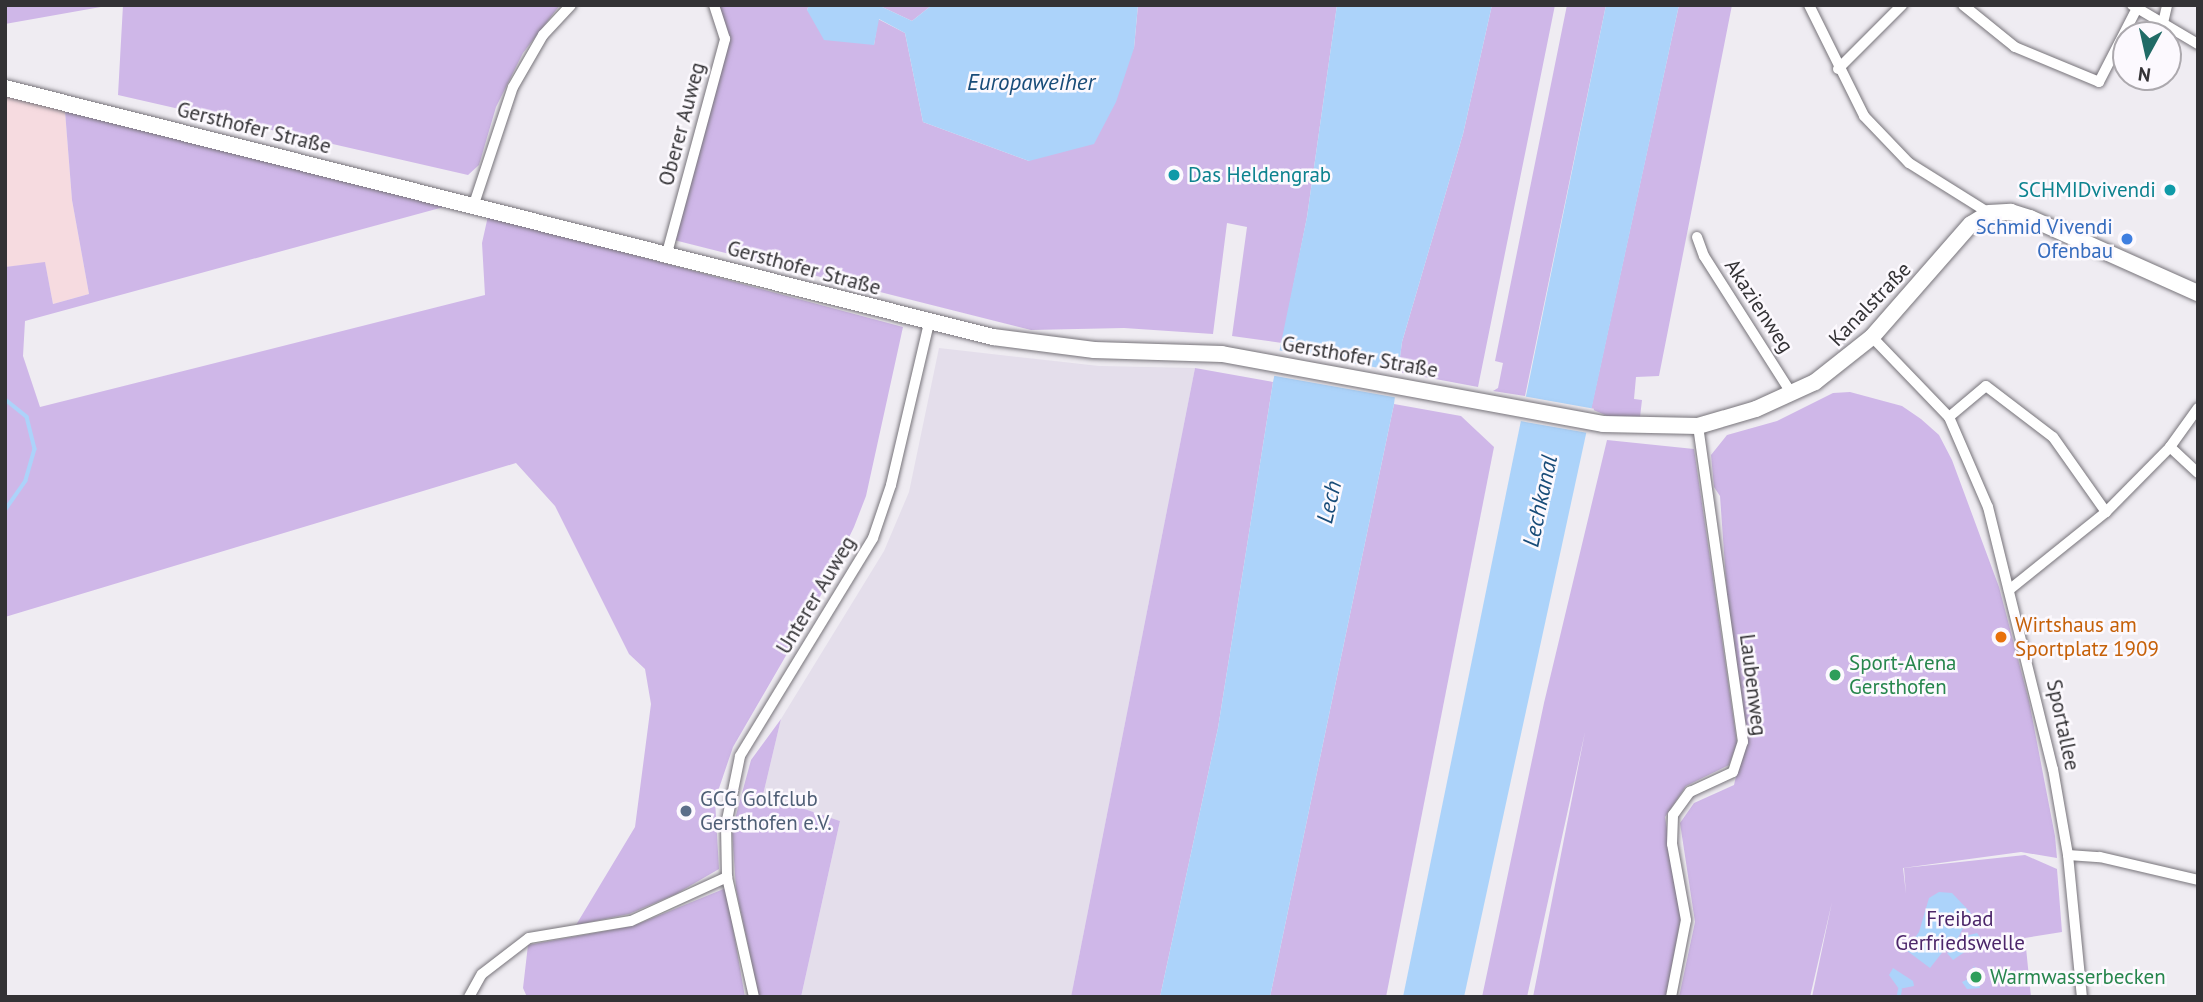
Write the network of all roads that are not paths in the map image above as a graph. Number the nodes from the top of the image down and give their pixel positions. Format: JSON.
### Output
{"nodes":[{"id":1,"x":571,"y":5,"type":"edge"},
{"id":2,"x":714,"y":5,"type":"edge"},
{"id":3,"x":1808,"y":5,"type":"edge"},
{"id":4,"x":1902,"y":5,"type":"edge"},
{"id":5,"x":1963,"y":5,"type":"edge"},
{"id":6,"x":2135,"y":7,"type":"edge"},
{"id":7,"x":2160,"y":21,"type":"edge"},
{"id":8,"x":2182,"y":34,"type":"edge"},
{"id":9,"x":2198,"y":44,"type":"edge"},
{"id":10,"x":1838,"y":69,"type":"junction"},
{"id":11,"x":5,"y":89,"type":"edge"},
{"id":12,"x":474,"y":204,"type":"junction"},
{"id":13,"x":1989,"y":213,"type":"junction"},
{"id":14,"x":1697,"y":237,"type":"dead end"},
{"id":15,"x":667,"y":253,"type":"junction"},
{"id":16,"x":2198,"y":293,"type":"edge"},
{"id":17,"x":929,"y":323,"type":"junction"},
{"id":18,"x":1872,"y":337,"type":"junction"},
{"id":19,"x":1792,"y":394,"type":"junction"},
{"id":20,"x":2198,"y":408,"type":"edge"},
{"id":21,"x":1949,"y":417,"type":"junction"},
{"id":22,"x":1603,"y":424,"type":"joint"},
{"id":23,"x":1698,"y":426,"type":"junction"},
{"id":24,"x":2169,"y":447,"type":"junction"},
{"id":25,"x":2198,"y":473,"type":"edge"},
{"id":26,"x":2106,"y":512,"type":"junction"},
{"id":27,"x":2009,"y":590,"type":"junction"},
{"id":28,"x":2068,"y":855,"type":"junction"},
{"id":29,"x":727,"y":877,"type":"junction"},
{"id":30,"x":2198,"y":880,"type":"edge"},
{"id":31,"x":469,"y":997,"type":"edge"},
{"id":32,"x":754,"y":997,"type":"edge"},
{"id":33,"x":1671,"y":997,"type":"edge"},
{"id":34,"x":2082,"y":997,"type":"edge"}],
"edges":[{"from":1,"to":12,"type":"street"},
{"from":2,"to":15,"type":"street","name":"Oberer Auweg"},
{"from":3,"to":10,"type":"street"},
{"from":4,"to":10,"type":"street"},
{"from":5,"to":6,"type":"street"},
{"from":6,"to":7,"type":"street"},
{"from":8,"to":9,"type":"street"},
{"from":10,"to":13,"type":"street"},
{"from":11,"to":12,"type":"main road","name":"Gersthofer Straße"},
{"from":12,"to":15,"type":"main road","name":"Gersthofer Straße"},
{"from":13,"to":16,"type":"main road"},
{"from":13,"to":18,"type":"main road","name":"Kanalstraße"},
{"from":14,"to":19,"type":"street","name":"Akazienweg"},
{"from":15,"to":17,"type":"main road","name":"Gersthofer Straße"},
{"from":17,"to":22,"type":"main road","name":"Gersthofer Straße"},
{"from":17,"to":29,"type":"street","name":"Unterer Auweg"},
{"from":18,"to":19,"type":"main road","name":"Kanalstraße"},
{"from":18,"to":21,"type":"street","name":"Sportallee"},
{"from":19,"to":23,"type":"main road","name":"Kanalstraße"},
{"from":20,"to":24,"type":"street"},
{"from":21,"to":26,"type":"street"},
{"from":21,"to":27,"type":"street","name":"Sportallee"},
{"from":22,"to":23,"type":"main road","name":"Kanalstraße"},
{"from":23,"to":33,"type":"street","name":"Laubenweg"},
{"from":24,"to":25,"type":"street"},
{"from":24,"to":26,"type":"street"},
{"from":26,"to":27,"type":"street"},
{"from":27,"to":28,"type":"street","name":"Sportallee"},
{"from":28,"to":30,"type":"street"},
{"from":28,"to":34,"type":"street","name":"Sportallee"},
{"from":29,"to":31,"type":"street"},
{"from":29,"to":32,"type":"street","name":"Unterer Auweg"}]}
